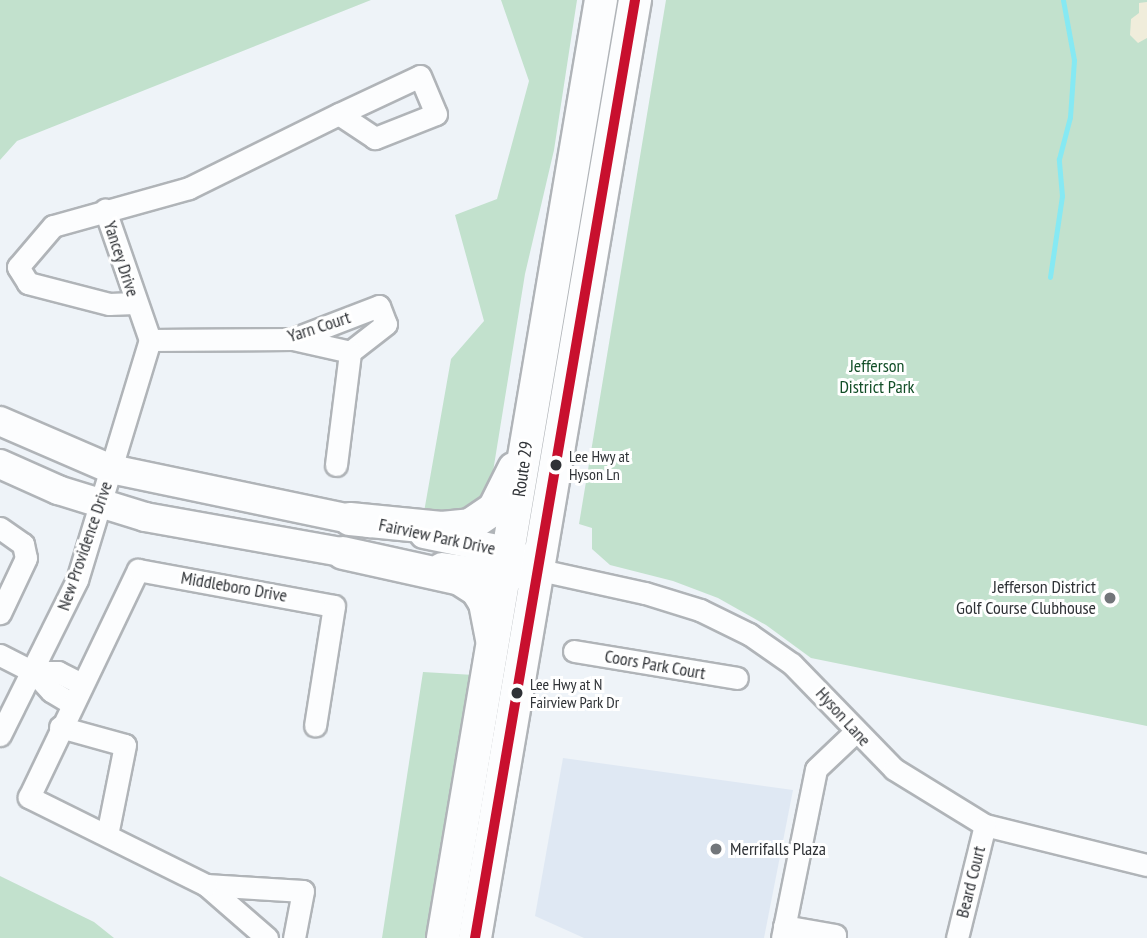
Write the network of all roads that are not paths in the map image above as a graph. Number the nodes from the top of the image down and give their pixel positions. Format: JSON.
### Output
{"nodes":[{"id":1,"x":601,"y":0,"type":"edge"},
{"id":2,"x":635,"y":0,"type":"edge"},
{"id":3,"x":339,"y":114,"type":"dead end"},
{"id":4,"x":105,"y":211,"type":"junction"},
{"id":5,"x":135,"y":303,"type":"junction"},
{"id":6,"x":293,"y":339,"type":"junction"},
{"id":7,"x":150,"y":340,"type":"junction"},
{"id":8,"x":351,"y":352,"type":"junction"},
{"id":9,"x":531,"y":414,"type":"junction"},
{"id":10,"x":0,"y":421,"type":"edge"},
{"id":11,"x":0,"y":464,"type":"edge"},
{"id":12,"x":336,"y":465,"type":"dead end"},
{"id":13,"x":111,"y":469,"type":"junction"},
{"id":14,"x":99,"y":505,"type":"junction"},
{"id":15,"x":351,"y":519,"type":"junction"},
{"id":16,"x":0,"y":528,"type":"edge"},
{"id":17,"x":343,"y":553,"type":"junction"},
{"id":18,"x":509,"y":564,"type":"junction"},
{"id":19,"x":540,"y":570,"type":"junction"},
{"id":20,"x":0,"y":613,"type":"edge"},
{"id":21,"x":574,"y":651,"type":"dead end"},
{"id":22,"x":0,"y":655,"type":"edge"},
{"id":23,"x":492,"y":661,"type":"junction"},
{"id":24,"x":34,"y":673,"type":"junction"},
{"id":25,"x":737,"y":678,"type":"dead end"},
{"id":26,"x":80,"y":682,"type":"junction"},
{"id":27,"x":71,"y":702,"type":"junction"},
{"id":28,"x":315,"y":726,"type":"dead end"},
{"id":29,"x":60,"y":727,"type":"junction"},
{"id":30,"x":855,"y":732,"type":"junction"},
{"id":31,"x":0,"y":736,"type":"edge"},
{"id":32,"x":985,"y":825,"type":"junction"},
{"id":33,"x":107,"y":835,"type":"junction"},
{"id":34,"x":1147,"y":865,"type":"edge"},
{"id":35,"x":206,"y":885,"type":"junction"},
{"id":36,"x":783,"y":932,"type":"edge"},
{"id":37,"x":835,"y":935,"type":"dead end"},
{"id":38,"x":267,"y":938,"type":"edge"},
{"id":39,"x":294,"y":938,"type":"edge"},
{"id":40,"x":443,"y":938,"type":"edge"},
{"id":41,"x":475,"y":938,"type":"edge"},
{"id":42,"x":957,"y":938,"type":"edge"}],
"edges":[{"from":1,"to":9,"type":"main road","name":"Route 29"},
{"from":2,"to":19,"type":"main road","name":"Route 29"},
{"from":3,"to":4,"type":"street","name":"Yancey Drive"},
{"from":4,"to":5,"type":"street","name":"Yancey Drive"},
{"from":4,"to":5,"type":"street"},
{"from":5,"to":7,"type":"street","name":"Yancey Drive"},
{"from":6,"to":7,"type":"street","name":"Yarn Court"},
{"from":6,"to":8,"type":"street"},
{"from":6,"to":8,"type":"street","name":"Yarn Court"},
{"from":7,"to":13,"type":"street"},
{"from":8,"to":12,"type":"street"},
{"from":9,"to":15,"type":"main road"},
{"from":9,"to":18,"type":"main road","name":"Route 29"},
{"from":10,"to":13,"type":"main road","name":"Fairview Park Drive"},
{"from":11,"to":14,"type":"main road","name":"Fairview Park Drive"},
{"from":13,"to":14,"type":"street","name":"New Providence Drive"},
{"from":13,"to":15,"type":"main road","name":"Fairview Park Drive"},
{"from":14,"to":17,"type":"main road","name":"Fairview Park Drive"},
{"from":14,"to":24,"type":"street","name":"New Providence Drive"},
{"from":15,"to":18,"type":"main road","name":"Fairview Park Drive"},
{"from":16,"to":20,"type":"street"},
{"from":17,"to":18,"type":"main road","name":"Fairview Park Drive"},
{"from":17,"to":23,"type":"main road"},
{"from":18,"to":19,"type":"main road","name":"Fairview Park Drive"},
{"from":18,"to":23,"type":"main road","name":"Route 29"},
{"from":19,"to":30,"type":"street","name":"Hyson Lane"},
{"from":19,"to":41,"type":"main road","name":"Route 29"},
{"from":21,"to":25,"type":"street","name":"Coors Park Court"},
{"from":22,"to":24,"type":"street"},
{"from":23,"to":40,"type":"main road","name":"Route 29"},
{"from":24,"to":26,"type":"street"},
{"from":24,"to":27,"type":"street"},
{"from":24,"to":31,"type":"street","name":"New Providence Drive"},
{"from":26,"to":27,"type":"street"},
{"from":26,"to":28,"type":"street","name":"Middleboro Drive"},
{"from":27,"to":29,"type":"street"},
{"from":29,"to":33,"type":"street"},
{"from":29,"to":33,"type":"street"},
{"from":30,"to":32,"type":"street","name":"Hyson Lane"},
{"from":30,"to":36,"type":"street"},
{"from":32,"to":34,"type":"street","name":"Hyson Lane"},
{"from":32,"to":42,"type":"street","name":"Beard Court"},
{"from":33,"to":35,"type":"street"},
{"from":35,"to":38,"type":"street"},
{"from":35,"to":39,"type":"street"},
{"from":36,"to":37,"type":"street"}]}
